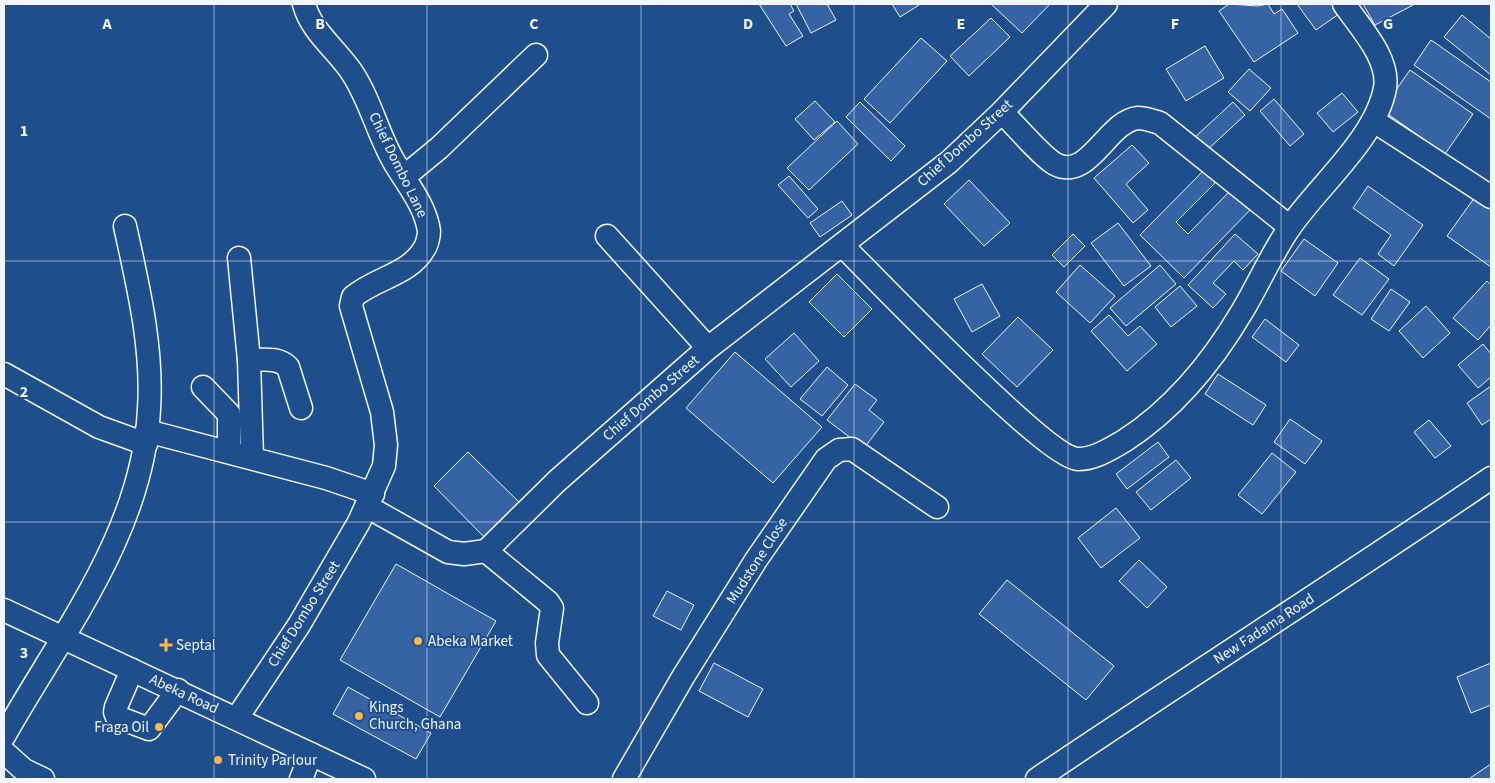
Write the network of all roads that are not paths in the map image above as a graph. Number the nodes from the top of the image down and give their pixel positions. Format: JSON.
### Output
{"nodes":[{"id":1,"x":304,"y":4,"type":"edge"},
{"id":2,"x":1106,"y":4,"type":"edge"},
{"id":3,"x":1344,"y":4,"type":"edge"},
{"id":4,"x":536,"y":55,"type":"dead end"},
{"id":5,"x":1002,"y":112,"type":"junction"},
{"id":6,"x":1374,"y":121,"type":"junction"},
{"id":7,"x":405,"y":176,"type":"junction"},
{"id":8,"x":1491,"y":197,"type":"edge"},
{"id":9,"x":125,"y":226,"type":"dead end"},
{"id":10,"x":1290,"y":227,"type":"junction"},
{"id":11,"x":607,"y":236,"type":"dead end"},
{"id":12,"x":842,"y":245,"type":"junction"},
{"id":13,"x":239,"y":258,"type":"dead end"},
{"id":14,"x":708,"y":348,"type":"junction"},
{"id":15,"x":249,"y":360,"type":"junction"},
{"id":16,"x":4,"y":374,"type":"edge"},
{"id":17,"x":202,"y":387,"type":"dead end"},
{"id":18,"x":301,"y":408,"type":"dead end"},
{"id":19,"x":146,"y":437,"type":"junction"},
{"id":20,"x":229,"y":451,"type":"junction"},
{"id":21,"x":252,"y":458,"type":"junction"},
{"id":22,"x":1491,"y":478,"type":"edge"},
{"id":23,"x":370,"y":500,"type":"junction"},
{"id":24,"x":937,"y":507,"type":"dead end"},
{"id":25,"x":486,"y":551,"type":"junction"},
{"id":26,"x":4,"y":610,"type":"edge"},
{"id":27,"x":63,"y":638,"type":"junction"},
{"id":28,"x":132,"y":670,"type":"junction"},
{"id":29,"x":178,"y":690,"type":"junction"},
{"id":30,"x":587,"y":703,"type":"dead end"},
{"id":31,"x":237,"y":718,"type":"junction"},
{"id":32,"x":4,"y":736,"type":"edge"},
{"id":33,"x":4,"y":752,"type":"edge"},
{"id":34,"x":311,"y":754,"type":"junction"},
{"id":35,"x":343,"y":774,"type":"edge"},
{"id":36,"x":43,"y":779,"type":"edge"},
{"id":37,"x":301,"y":779,"type":"edge"},
{"id":38,"x":364,"y":779,"type":"edge"},
{"id":39,"x":624,"y":779,"type":"edge"},
{"id":40,"x":1037,"y":779,"type":"edge"}],
"edges":[{"from":1,"to":7,"type":"street","name":"Chief Dombo Lane"},
{"from":2,"to":5,"type":"street","name":"Chief Dombo Street"},
{"from":3,"to":6,"type":"street"},
{"from":4,"to":7,"type":"street"},
{"from":5,"to":10,"type":"street"},
{"from":5,"to":12,"type":"street","name":"Chief Dombo Street"},
{"from":6,"to":8,"type":"street"},
{"from":6,"to":10,"type":"street"},
{"from":7,"to":23,"type":"street","name":"Chief Dombo Lane"},
{"from":9,"to":19,"type":"street"},
{"from":10,"to":12,"type":"street"},
{"from":11,"to":14,"type":"street"},
{"from":12,"to":14,"type":"street","name":"Chief Dombo Street"},
{"from":13,"to":15,"type":"street"},
{"from":14,"to":25,"type":"street","name":"Chief Dombo Street"},
{"from":15,"to":18,"type":"street"},
{"from":15,"to":21,"type":"street"},
{"from":16,"to":19,"type":"street"},
{"from":17,"to":20,"type":"street"},
{"from":19,"to":20,"type":"street"},
{"from":19,"to":27,"type":"street"},
{"from":20,"to":21,"type":"street"},
{"from":21,"to":23,"type":"street"},
{"from":22,"to":40,"type":"street","name":"New Fadama Road"},
{"from":23,"to":25,"type":"street"},
{"from":23,"to":31,"type":"street","name":"Chief Dombo Street"},
{"from":24,"to":39,"type":"street","name":"Mudstone Close"},
{"from":25,"to":30,"type":"street"},
{"from":26,"to":27,"type":"street","name":"Abeka Road"},
{"from":27,"to":28,"type":"street","name":"Abeka Road"},
{"from":27,"to":32,"type":"street"},
{"from":28,"to":29,"type":"street","name":"Abeka Road"},
{"from":28,"to":29,"type":"street"},
{"from":29,"to":31,"type":"street","name":"Abeka Road"},
{"from":31,"to":34,"type":"street","name":"Abeka Road"},
{"from":33,"to":36,"type":"street"},
{"from":34,"to":35,"type":"street","name":"Abeka Road"},
{"from":34,"to":37,"type":"street"},
{"from":35,"to":38,"type":"street","name":"Abeka Road"}]}
